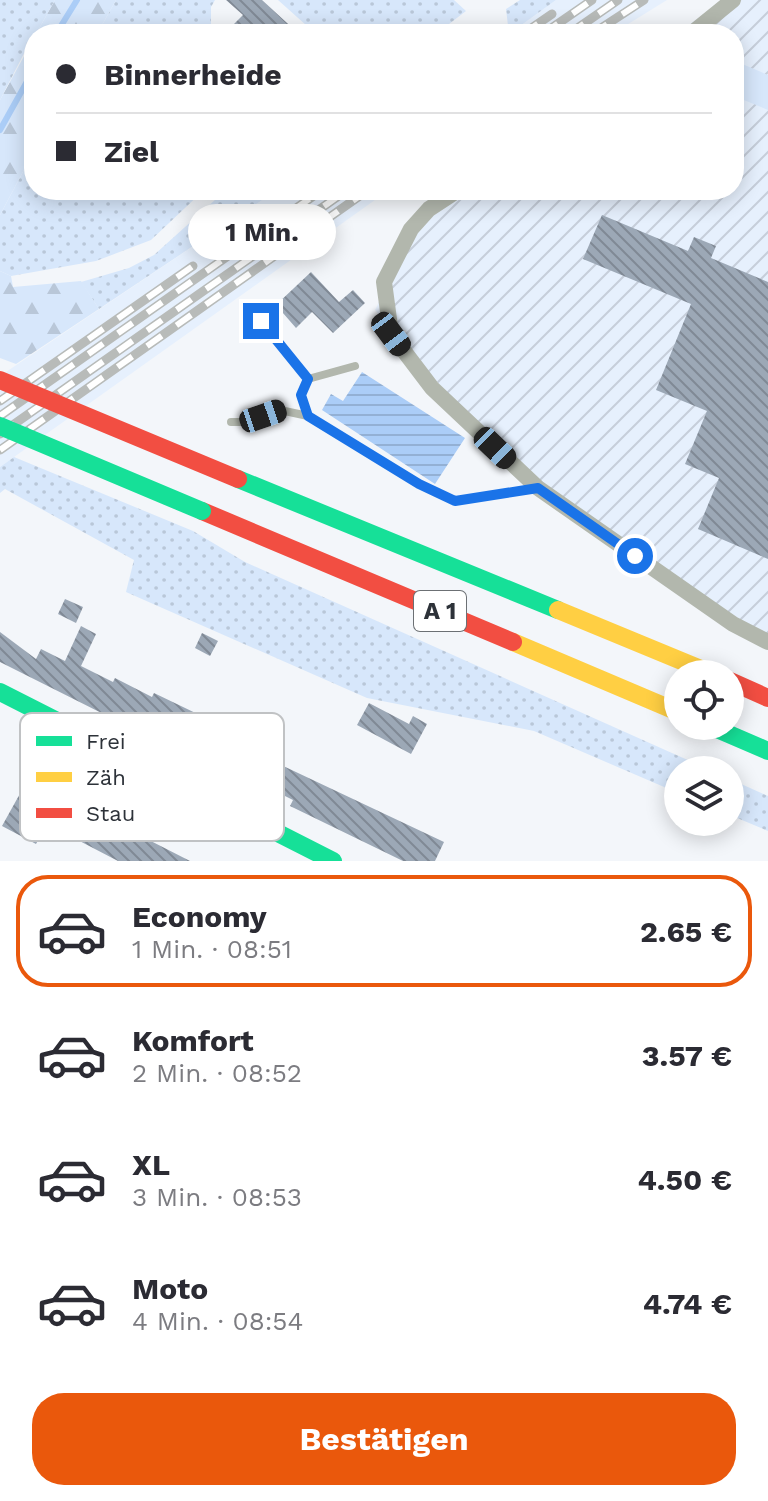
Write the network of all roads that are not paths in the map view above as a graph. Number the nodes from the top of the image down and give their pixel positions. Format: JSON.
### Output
{"nodes":[{"id":1,"x":733,"y":0,"type":"edge"},
{"id":2,"x":703,"y":24,"type":"edge"},
{"id":3,"x":443,"y":200,"type":"edge"},
{"id":4,"x":261,"y":321,"type":"dead end"},
{"id":5,"x":355,"y":366,"type":"dead end"},
{"id":6,"x":308,"y":379,"type":"junction"},
{"id":7,"x":0,"y":380,"type":"edge"},
{"id":8,"x":308,"y":416,"type":"junction"},
{"id":9,"x":231,"y":422,"type":"dead end"},
{"id":10,"x":0,"y":426,"type":"edge"},
{"id":11,"x":538,"y":488,"type":"junction"},
{"id":12,"x":768,"y":642,"type":"edge"},
{"id":13,"x":679,"y":660,"type":"edge"},
{"id":14,"x":744,"y":687,"type":"edge"},
{"id":15,"x":1,"y":696,"type":"edge"},
{"id":16,"x":768,"y":698,"type":"edge"},
{"id":17,"x":664,"y":706,"type":"edge"},
{"id":18,"x":35,"y":713,"type":"edge"},
{"id":19,"x":742,"y":740,"type":"edge"},
{"id":20,"x":768,"y":751,"type":"edge"},
{"id":21,"x":284,"y":837,"type":"edge"},
{"id":22,"x":333,"y":861,"type":"edge"}],
"edges":[{"from":1,"to":2,"type":"street"},
{"from":3,"to":11,"type":"street"},
{"from":4,"to":6,"type":"lane"},
{"from":5,"to":6,"type":"lane"},
{"from":6,"to":8,"type":"lane"},
{"from":7,"to":13,"type":"main road","number":"A 1","bridge":true},
{"from":8,"to":9,"type":"lane"},
{"from":8,"to":11,"type":"lane"},
{"from":10,"to":17,"type":"main road","number":"A 1","bridge":true},
{"from":11,"to":12,"type":"street"},
{"from":14,"to":16,"type":"main road"},
{"from":15,"to":18,"type":"main road"},
{"from":19,"to":20,"type":"main road"},
{"from":21,"to":22,"type":"main road"}]}
